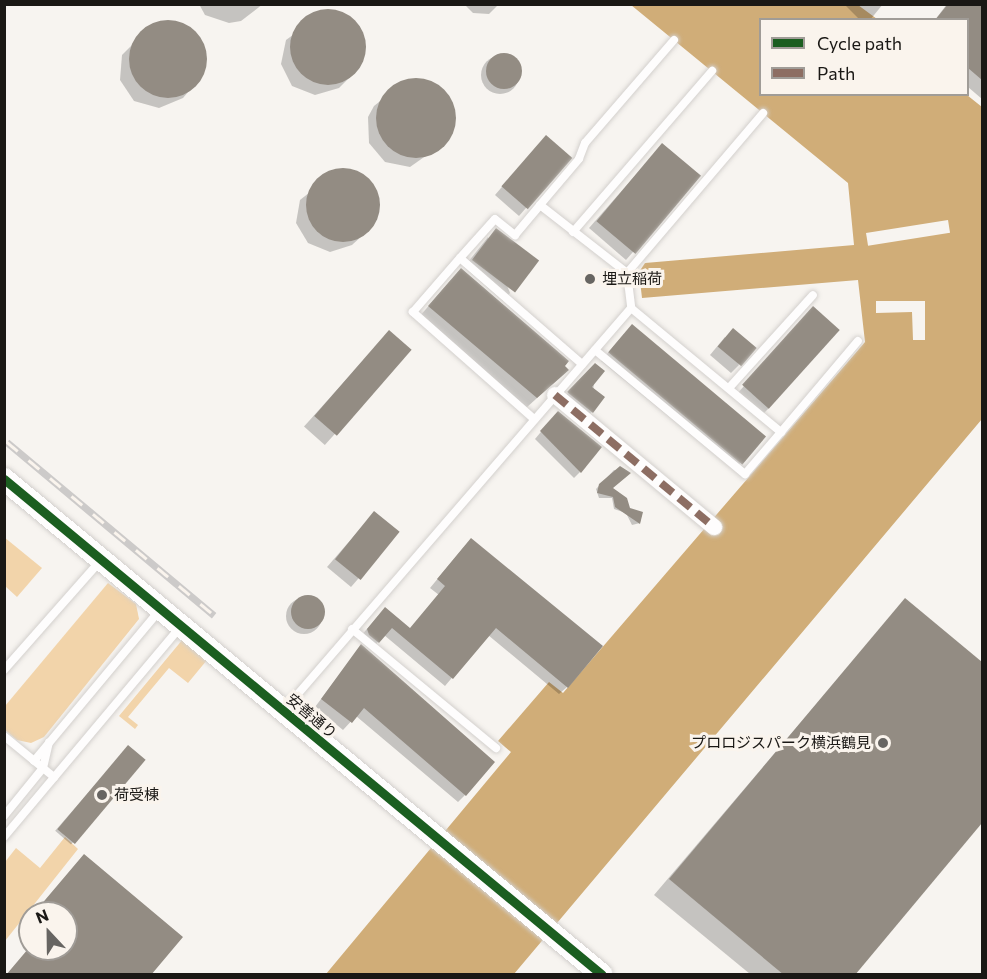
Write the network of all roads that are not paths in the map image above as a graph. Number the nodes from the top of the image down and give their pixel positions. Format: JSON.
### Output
{"nodes":[{"id":1,"x":674,"y":40,"type":"dead end"},
{"id":2,"x":712,"y":71,"type":"dead end"},
{"id":3,"x":763,"y":113,"type":"dead end"},
{"id":4,"x":540,"y":205,"type":"junction"},
{"id":5,"x":573,"y":232,"type":"junction"},
{"id":6,"x":460,"y":258,"type":"junction"},
{"id":7,"x":627,"y":273,"type":"junction"},
{"id":8,"x":813,"y":295,"type":"dead end"},
{"id":9,"x":631,"y":308,"type":"junction"},
{"id":10,"x":858,"y":341,"type":"dead end"},
{"id":11,"x":594,"y":350,"type":"junction"},
{"id":12,"x":582,"y":364,"type":"junction"},
{"id":13,"x":729,"y":388,"type":"junction"},
{"id":14,"x":555,"y":395,"type":"junction"},
{"id":15,"x":534,"y":419,"type":"junction"},
{"id":16,"x":781,"y":432,"type":"junction"},
{"id":17,"x":4,"y":479,"type":"edge"},
{"id":18,"x":714,"y":527,"type":"dead end"},
{"id":19,"x":101,"y":560,"type":"junction"},
{"id":20,"x":160,"y":609,"type":"junction"},
{"id":21,"x":181,"y":627,"type":"junction"},
{"id":22,"x":352,"y":629,"type":"junction"},
{"id":23,"x":4,"y":670,"type":"edge"},
{"id":24,"x":283,"y":711,"type":"junction"},
{"id":25,"x":4,"y":736,"type":"edge"},
{"id":26,"x":50,"y":742,"type":"junction"},
{"id":27,"x":496,"y":748,"type":"dead end"},
{"id":28,"x":34,"y":761,"type":"junction"},
{"id":29,"x":43,"y":768,"type":"junction"},
{"id":30,"x":54,"y":777,"type":"junction"},
{"id":31,"x":4,"y":816,"type":"edge"},
{"id":32,"x":4,"y":837,"type":"edge"},
{"id":33,"x":601,"y":975,"type":"edge"}],
"edges":[{"from":1,"to":4,"type":"lane"},
{"from":2,"to":5,"type":"lane"},
{"from":3,"to":7,"type":"lane"},
{"from":4,"to":5,"type":"lane"},
{"from":4,"to":6,"type":"lane"},
{"from":5,"to":7,"type":"lane"},
{"from":6,"to":12,"type":"lane"},
{"from":6,"to":15,"type":"lane"},
{"from":7,"to":9,"type":"lane"},
{"from":8,"to":13,"type":"lane"},
{"from":9,"to":11,"type":"lane"},
{"from":9,"to":13,"type":"lane"},
{"from":10,"to":16,"type":"lane"},
{"from":11,"to":12,"type":"lane"},
{"from":11,"to":16,"type":"lane"},
{"from":12,"to":14,"type":"lane"},
{"from":13,"to":16,"type":"lane"},
{"from":14,"to":15,"type":"lane"},
{"from":14,"to":18,"type":"street"},
{"from":15,"to":22,"type":"lane"},
{"from":17,"to":19,"type":"street","name":"安善通り"},
{"from":19,"to":20,"type":"street","name":"安善通り"},
{"from":19,"to":23,"type":"lane"},
{"from":20,"to":21,"type":"street","name":"安善通り"},
{"from":20,"to":26,"type":"lane"},
{"from":21,"to":24,"type":"street","name":"安善通り"},
{"from":21,"to":30,"type":"lane"},
{"from":22,"to":24,"type":"lane"},
{"from":22,"to":27,"type":"lane"},
{"from":24,"to":33,"type":"street","name":"安善通り"},
{"from":25,"to":28,"type":"lane"},
{"from":26,"to":28,"type":"lane"},
{"from":26,"to":29,"type":"lane"},
{"from":28,"to":29,"type":"lane"},
{"from":29,"to":30,"type":"lane"},
{"from":29,"to":31,"type":"lane"},
{"from":30,"to":32,"type":"lane"}]}
